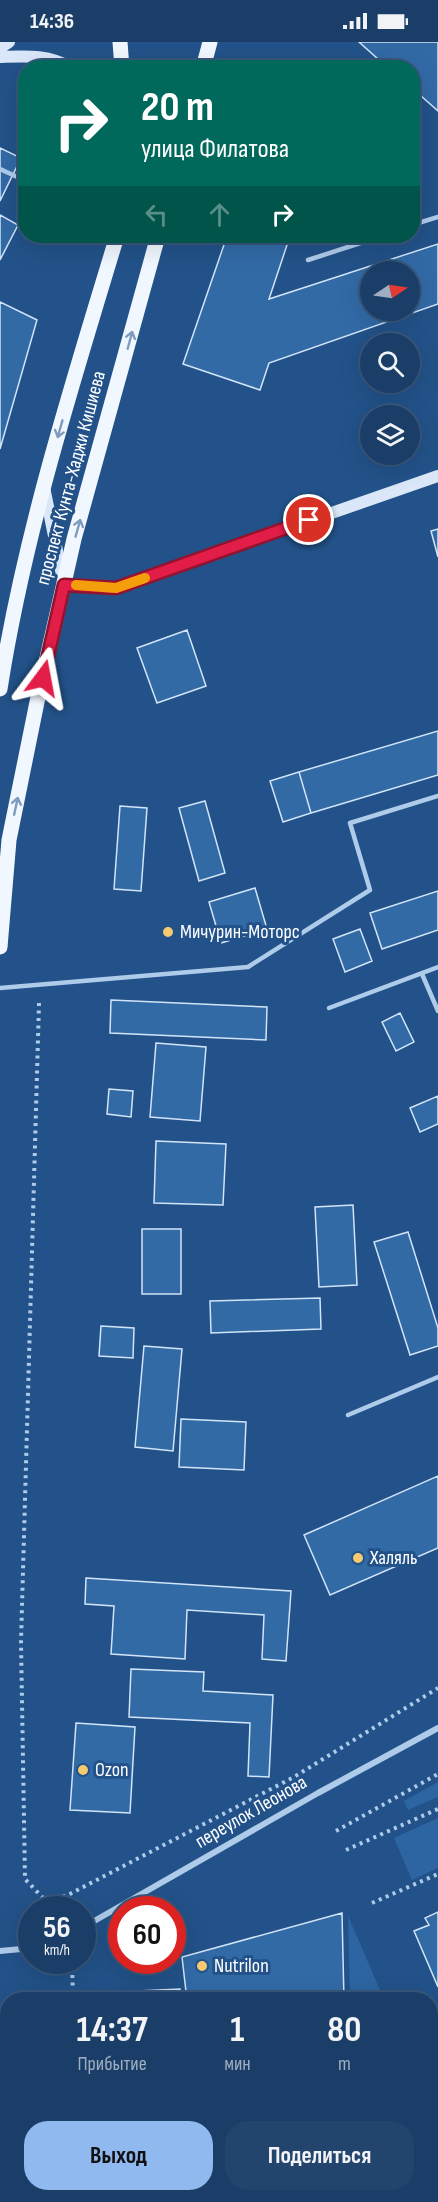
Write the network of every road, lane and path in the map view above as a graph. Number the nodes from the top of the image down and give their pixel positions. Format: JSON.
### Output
{"nodes":[{"id":1,"x":9,"y":42,"type":"edge"},
{"id":2,"x":120,"y":42,"type":"edge"},
{"id":3,"x":210,"y":42,"type":"edge"},
{"id":4,"x":0,"y":48,"type":"edge"},
{"id":5,"x":0,"y":57,"type":"edge"},
{"id":6,"x":57,"y":60,"type":"edge"},
{"id":7,"x":121,"y":60,"type":"edge"},
{"id":8,"x":205,"y":60,"type":"edge"},
{"id":9,"x":0,"y":169,"type":"edge"},
{"id":10,"x":18,"y":177,"type":"edge"},
{"id":11,"x":438,"y":217,"type":"edge"},
{"id":12,"x":420,"y":223,"type":"edge"},
{"id":13,"x":115,"y":243,"type":"edge"},
{"id":14,"x":156,"y":243,"type":"edge"},
{"id":15,"x":360,"y":243,"type":"edge"},
{"id":16,"x":308,"y":260,"type":"dead end"},
{"id":17,"x":438,"y":476,"type":"edge"},
{"id":18,"x":44,"y":486,"type":"junction"},
{"id":19,"x":64,"y":585,"type":"junction"},
{"id":20,"x":4,"y":630,"type":"edge"},
{"id":21,"x":0,"y":689,"type":"edge"},
{"id":22,"x":438,"y":796,"type":"edge"},
{"id":23,"x":0,"y":947,"type":"edge"},
{"id":24,"x":438,"y":967,"type":"edge"},
{"id":25,"x":422,"y":974,"type":"junction"},
{"id":26,"x":40,"y":985,"type":"junction"},
{"id":27,"x":0,"y":988,"type":"edge"},
{"id":28,"x":329,"y":1008,"type":"dead end"},
{"id":29,"x":438,"y":1011,"type":"edge"},
{"id":30,"x":438,"y":1377,"type":"edge"},
{"id":31,"x":348,"y":1415,"type":"dead end"},
{"id":32,"x":438,"y":1688,"type":"edge"},
{"id":33,"x":438,"y":1728,"type":"edge"},
{"id":34,"x":438,"y":1774,"type":"edge"},
{"id":35,"x":438,"y":1809,"type":"edge"},
{"id":36,"x":336,"y":1831,"type":"dead end"},
{"id":37,"x":346,"y":1850,"type":"dead end"},
{"id":38,"x":438,"y":1875,"type":"edge"},
{"id":39,"x":372,"y":1903,"type":"dead end"},
{"id":40,"x":96,"y":1920,"type":"edge"},
{"id":41,"x":18,"y":1949,"type":"edge"},
{"id":42,"x":0,"y":1951,"type":"edge"},
{"id":43,"x":72,"y":1974,"type":"edge"},
{"id":44,"x":73,"y":1992,"type":"edge"}],
"edges":[{"from":1,"to":4,"type":"street"},
{"from":2,"to":7,"type":"main road"},
{"from":3,"to":8,"type":"main road"},
{"from":5,"to":6,"type":"street"},
{"from":9,"to":10,"type":"lane"},
{"from":11,"to":12,"type":"lane"},
{"from":13,"to":18,"type":"main road","name":"проспект Кунта-Хаджи Кишиева","one_way":true},
{"from":19,"to":14,"type":"main road","name":"проспект Кунта-Хаджи Кишиева","one_way":true},
{"from":15,"to":16,"type":"lane"},
{"from":17,"to":19,"type":"street"},
{"from":18,"to":19,"type":"street"},
{"from":18,"to":20,"type":"main road","name":"проспект Кунта-Хаджи Кишиева"},
{"from":23,"to":19,"type":"main road","name":"проспект Кунта-Хаджи Кишиева","one_way":true},
{"from":20,"to":21,"type":"main road","name":"проспект Кунта-Хаджи Кишиева"},
{"from":22,"to":26,"type":"lane"},
{"from":24,"to":25,"type":"lane"},
{"from":25,"to":28,"type":"lane"},
{"from":25,"to":29,"type":"lane"},
{"from":26,"to":27,"type":"lane"},
{"from":26,"to":32,"type":"path"},
{"from":30,"to":31,"type":"lane"},
{"from":33,"to":40,"type":"street","name":"переулок Леонова"},
{"from":34,"to":36,"type":"path"},
{"from":35,"to":37,"type":"path"},
{"from":38,"to":39,"type":"path"},
{"from":41,"to":42,"type":"street"},
{"from":43,"to":44,"type":"path"}]}
